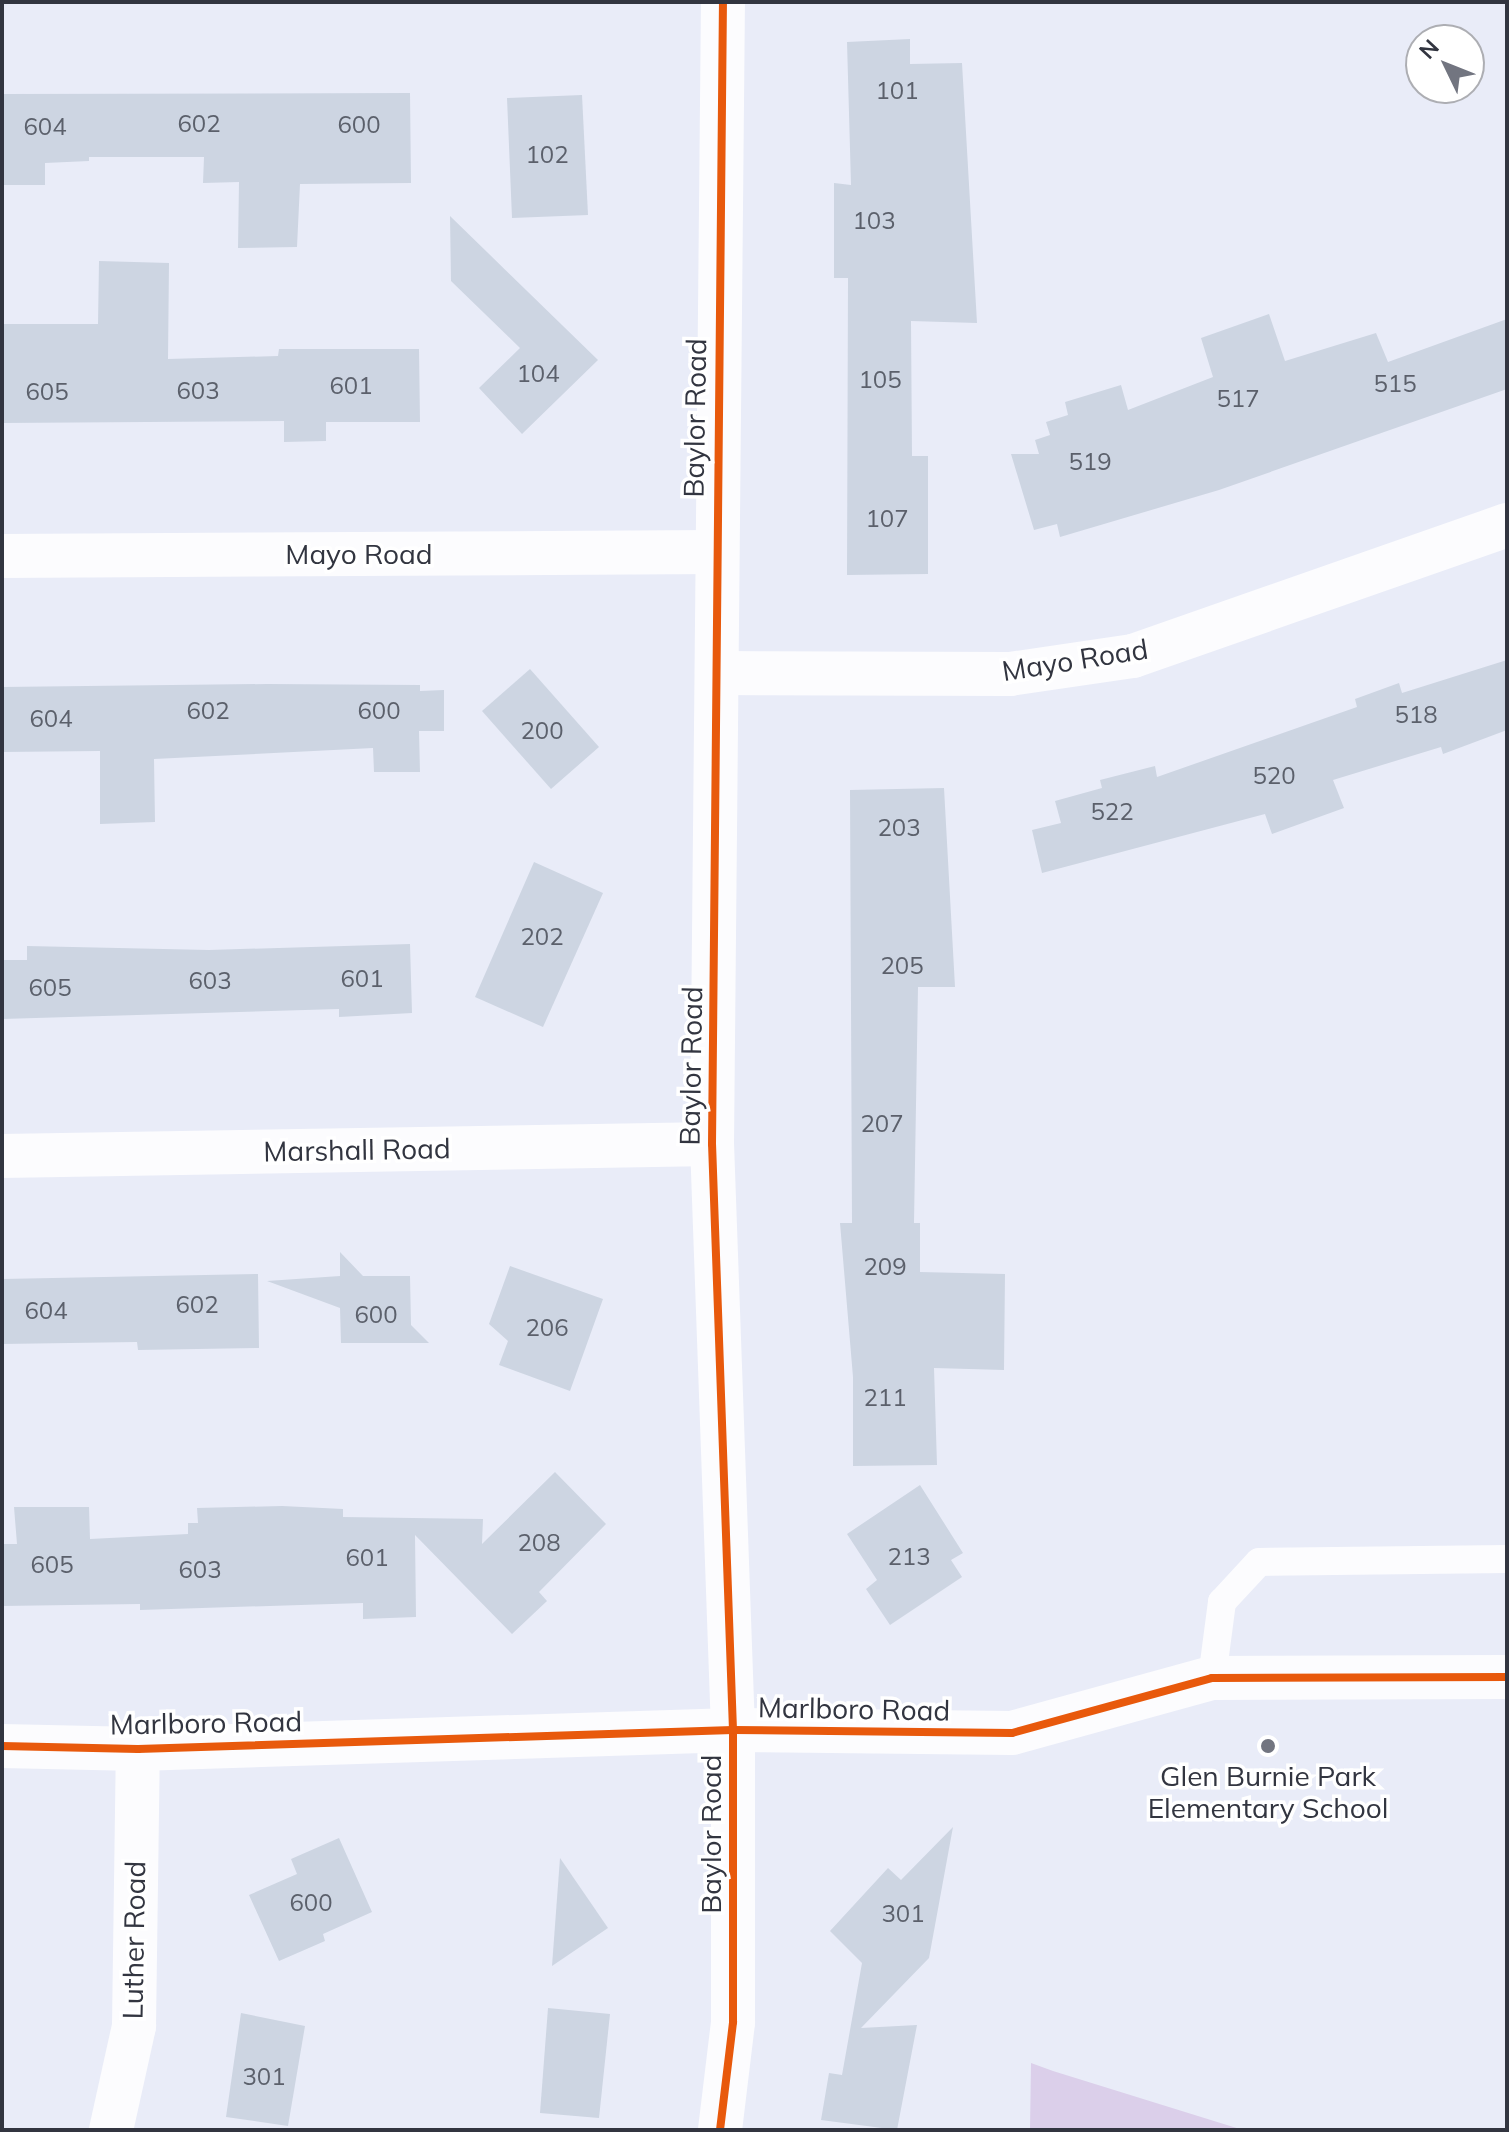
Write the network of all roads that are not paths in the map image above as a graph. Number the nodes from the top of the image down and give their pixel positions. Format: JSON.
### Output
{"nodes":[{"id":1,"x":723,"y":2,"type":"edge"},
{"id":2,"x":1507,"y":525,"type":"edge"},
{"id":3,"x":715,"y":552,"type":"junction"},
{"id":4,"x":2,"y":556,"type":"edge"},
{"id":5,"x":718,"y":673,"type":"junction"},
{"id":6,"x":712,"y":1144,"type":"junction"},
{"id":7,"x":2,"y":1156,"type":"edge"},
{"id":8,"x":1507,"y":1559,"type":"edge"},
{"id":9,"x":1507,"y":1677,"type":"edge"},
{"id":10,"x":1212,"y":1678,"type":"junction"},
{"id":11,"x":733,"y":1730,"type":"junction"},
{"id":12,"x":2,"y":1746,"type":"edge"},
{"id":13,"x":138,"y":1749,"type":"junction"},
{"id":14,"x":111,"y":2130,"type":"edge"},
{"id":15,"x":720,"y":2130,"type":"edge"}],
"edges":[{"from":1,"to":3,"type":"street","name":"Baylor Road"},
{"from":2,"to":5,"type":"street","name":"Mayo Road"},
{"from":3,"to":4,"type":"street","name":"Mayo Road"},
{"from":3,"to":5,"type":"street","name":"Baylor Road"},
{"from":5,"to":6,"type":"street","name":"Baylor Road"},
{"from":6,"to":7,"type":"street","name":"Marshall Road"},
{"from":6,"to":11,"type":"street","name":"Baylor Road"},
{"from":8,"to":10,"type":"lane"},
{"from":9,"to":10,"type":"street","name":"Marlboro Road"},
{"from":10,"to":11,"type":"street","name":"Marlboro Road"},
{"from":11,"to":13,"type":"street","name":"Marlboro Road"},
{"from":11,"to":15,"type":"street","name":"Baylor Road"},
{"from":12,"to":13,"type":"street","name":"Marlboro Road"},
{"from":13,"to":14,"type":"street","name":"Luther Road"}]}
